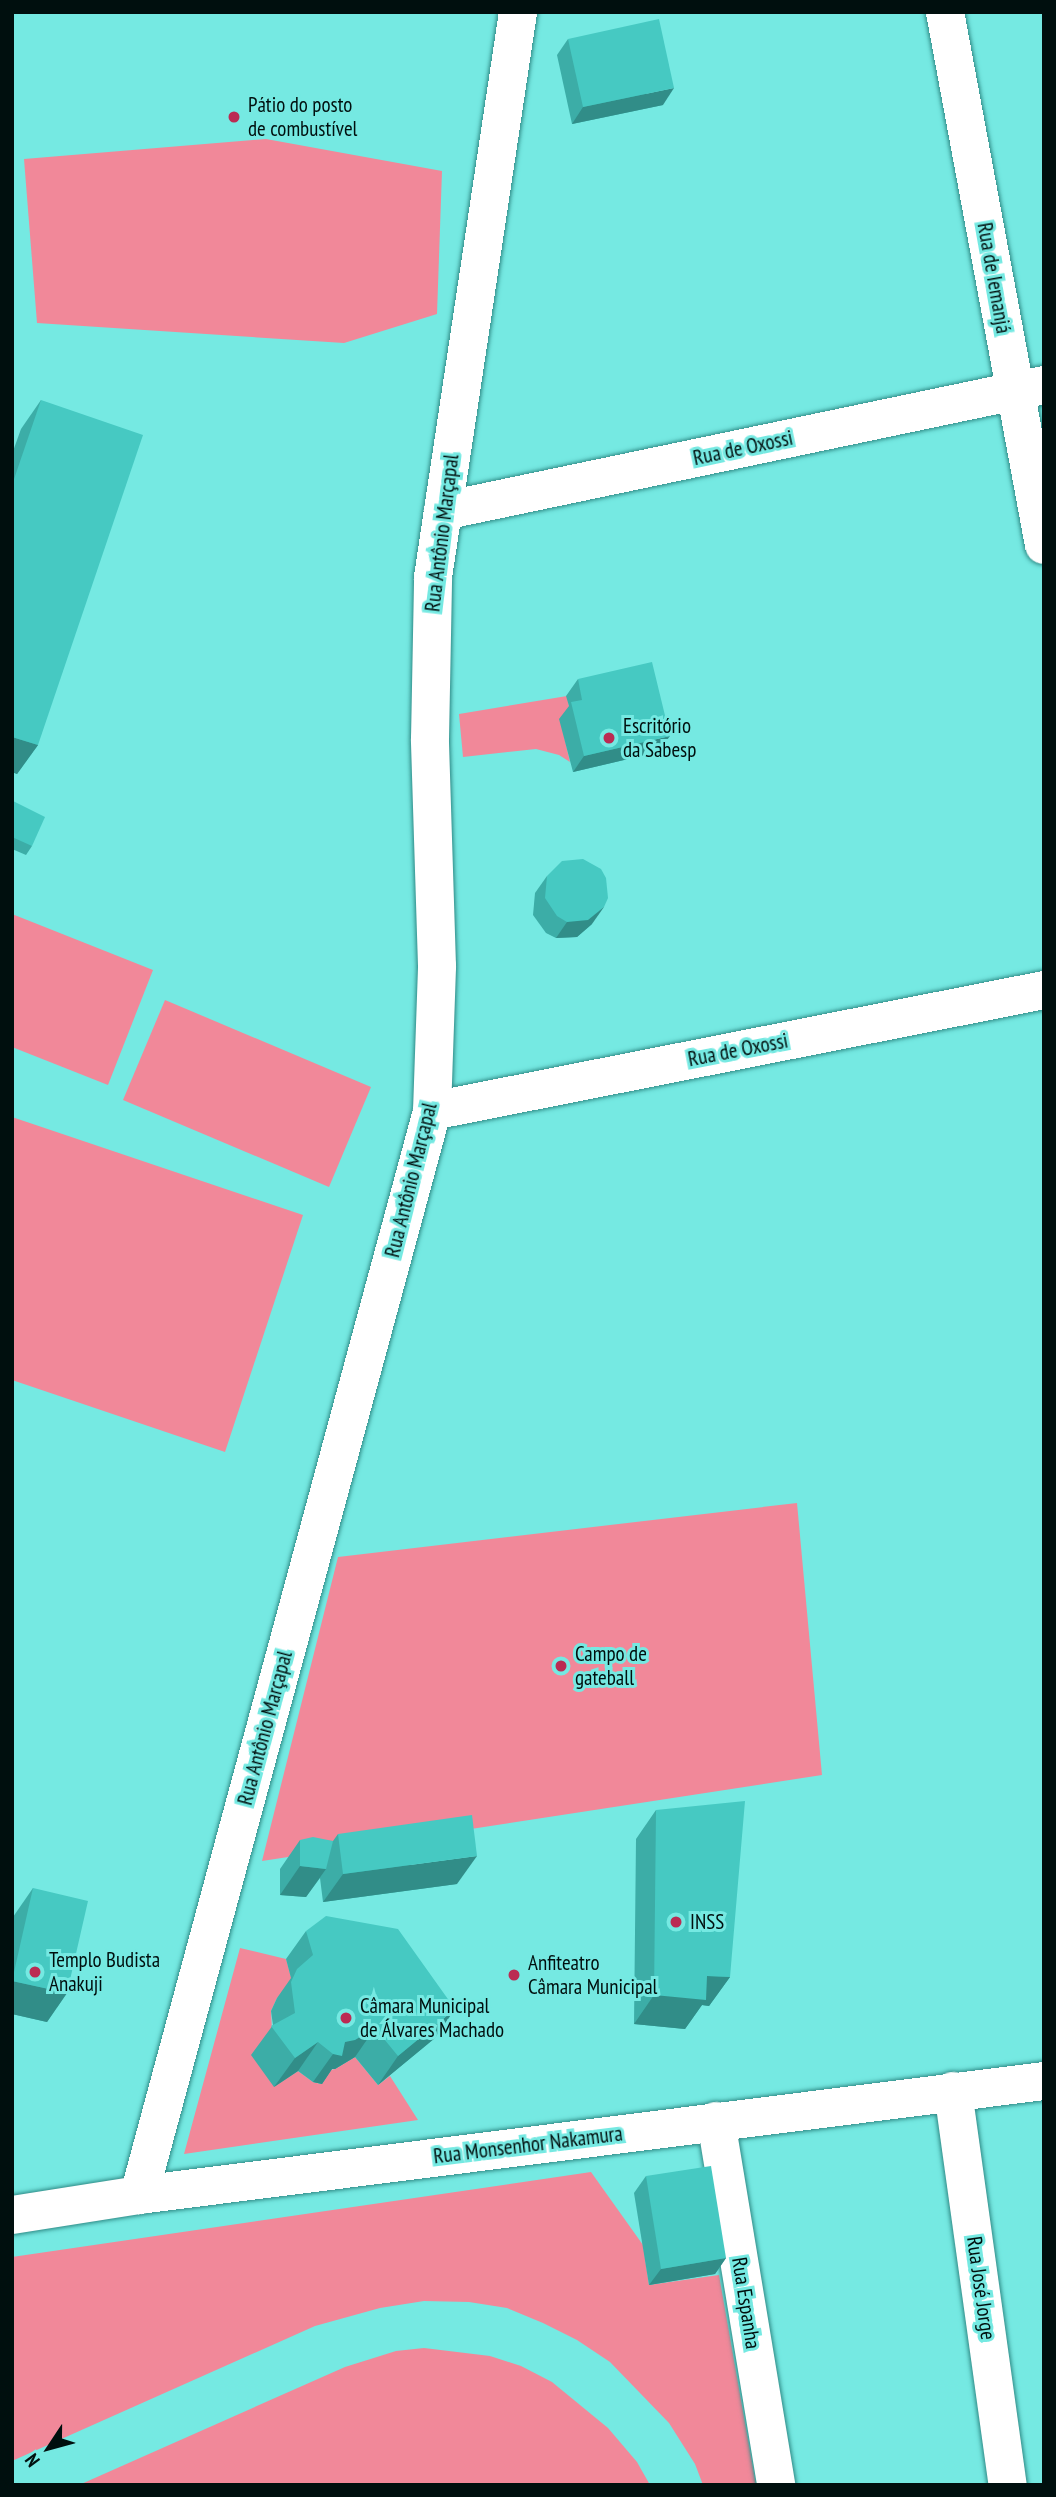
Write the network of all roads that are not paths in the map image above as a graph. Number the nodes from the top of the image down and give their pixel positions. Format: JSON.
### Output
{"nodes":[{"id":1,"x":518,"y":12,"type":"edge"},
{"id":2,"x":946,"y":12,"type":"edge"},
{"id":3,"x":1029,"y":388,"type":"edge"},
{"id":4,"x":443,"y":511,"type":"junction"},
{"id":5,"x":1044,"y":545,"type":"edge"},
{"id":6,"x":1044,"y":990,"type":"edge"},
{"id":7,"x":432,"y":1111,"type":"junction"},
{"id":8,"x":1044,"y":2081,"type":"edge"},
{"id":9,"x":953,"y":2091,"type":"junction"},
{"id":10,"x":716,"y":2121,"type":"junction"},
{"id":11,"x":139,"y":2195,"type":"junction"},
{"id":12,"x":12,"y":2216,"type":"edge"},
{"id":13,"x":776,"y":2485,"type":"edge"},
{"id":14,"x":1008,"y":2485,"type":"edge"}],
"edges":[{"from":1,"to":4,"type":"street","name":"Rua Antônio Marçapal"},
{"from":2,"to":3,"type":"street","name":"Rua de Iemanjá"},
{"from":3,"to":4,"type":"street","name":"Rua de Oxossi"},
{"from":3,"to":5,"type":"street","name":"Rua de Iemanjá"},
{"from":4,"to":7,"type":"street","name":"Rua Antônio Marçapal"},
{"from":6,"to":7,"type":"street","name":"Rua de Oxossi"},
{"from":7,"to":11,"type":"street","name":"Rua Antônio Marçapal"},
{"from":8,"to":9,"type":"street","name":"Rua Monsenhor Nakamura"},
{"from":9,"to":10,"type":"street","name":"Rua Monsenhor Nakamura"},
{"from":9,"to":14,"type":"street","name":"Rua José Jorge"},
{"from":10,"to":11,"type":"street","name":"Rua Monsenhor Nakamura"},
{"from":10,"to":13,"type":"street","name":"Rua Espanha"},
{"from":11,"to":12,"type":"street","name":"Rua Monsenhor Nakamura"}]}
